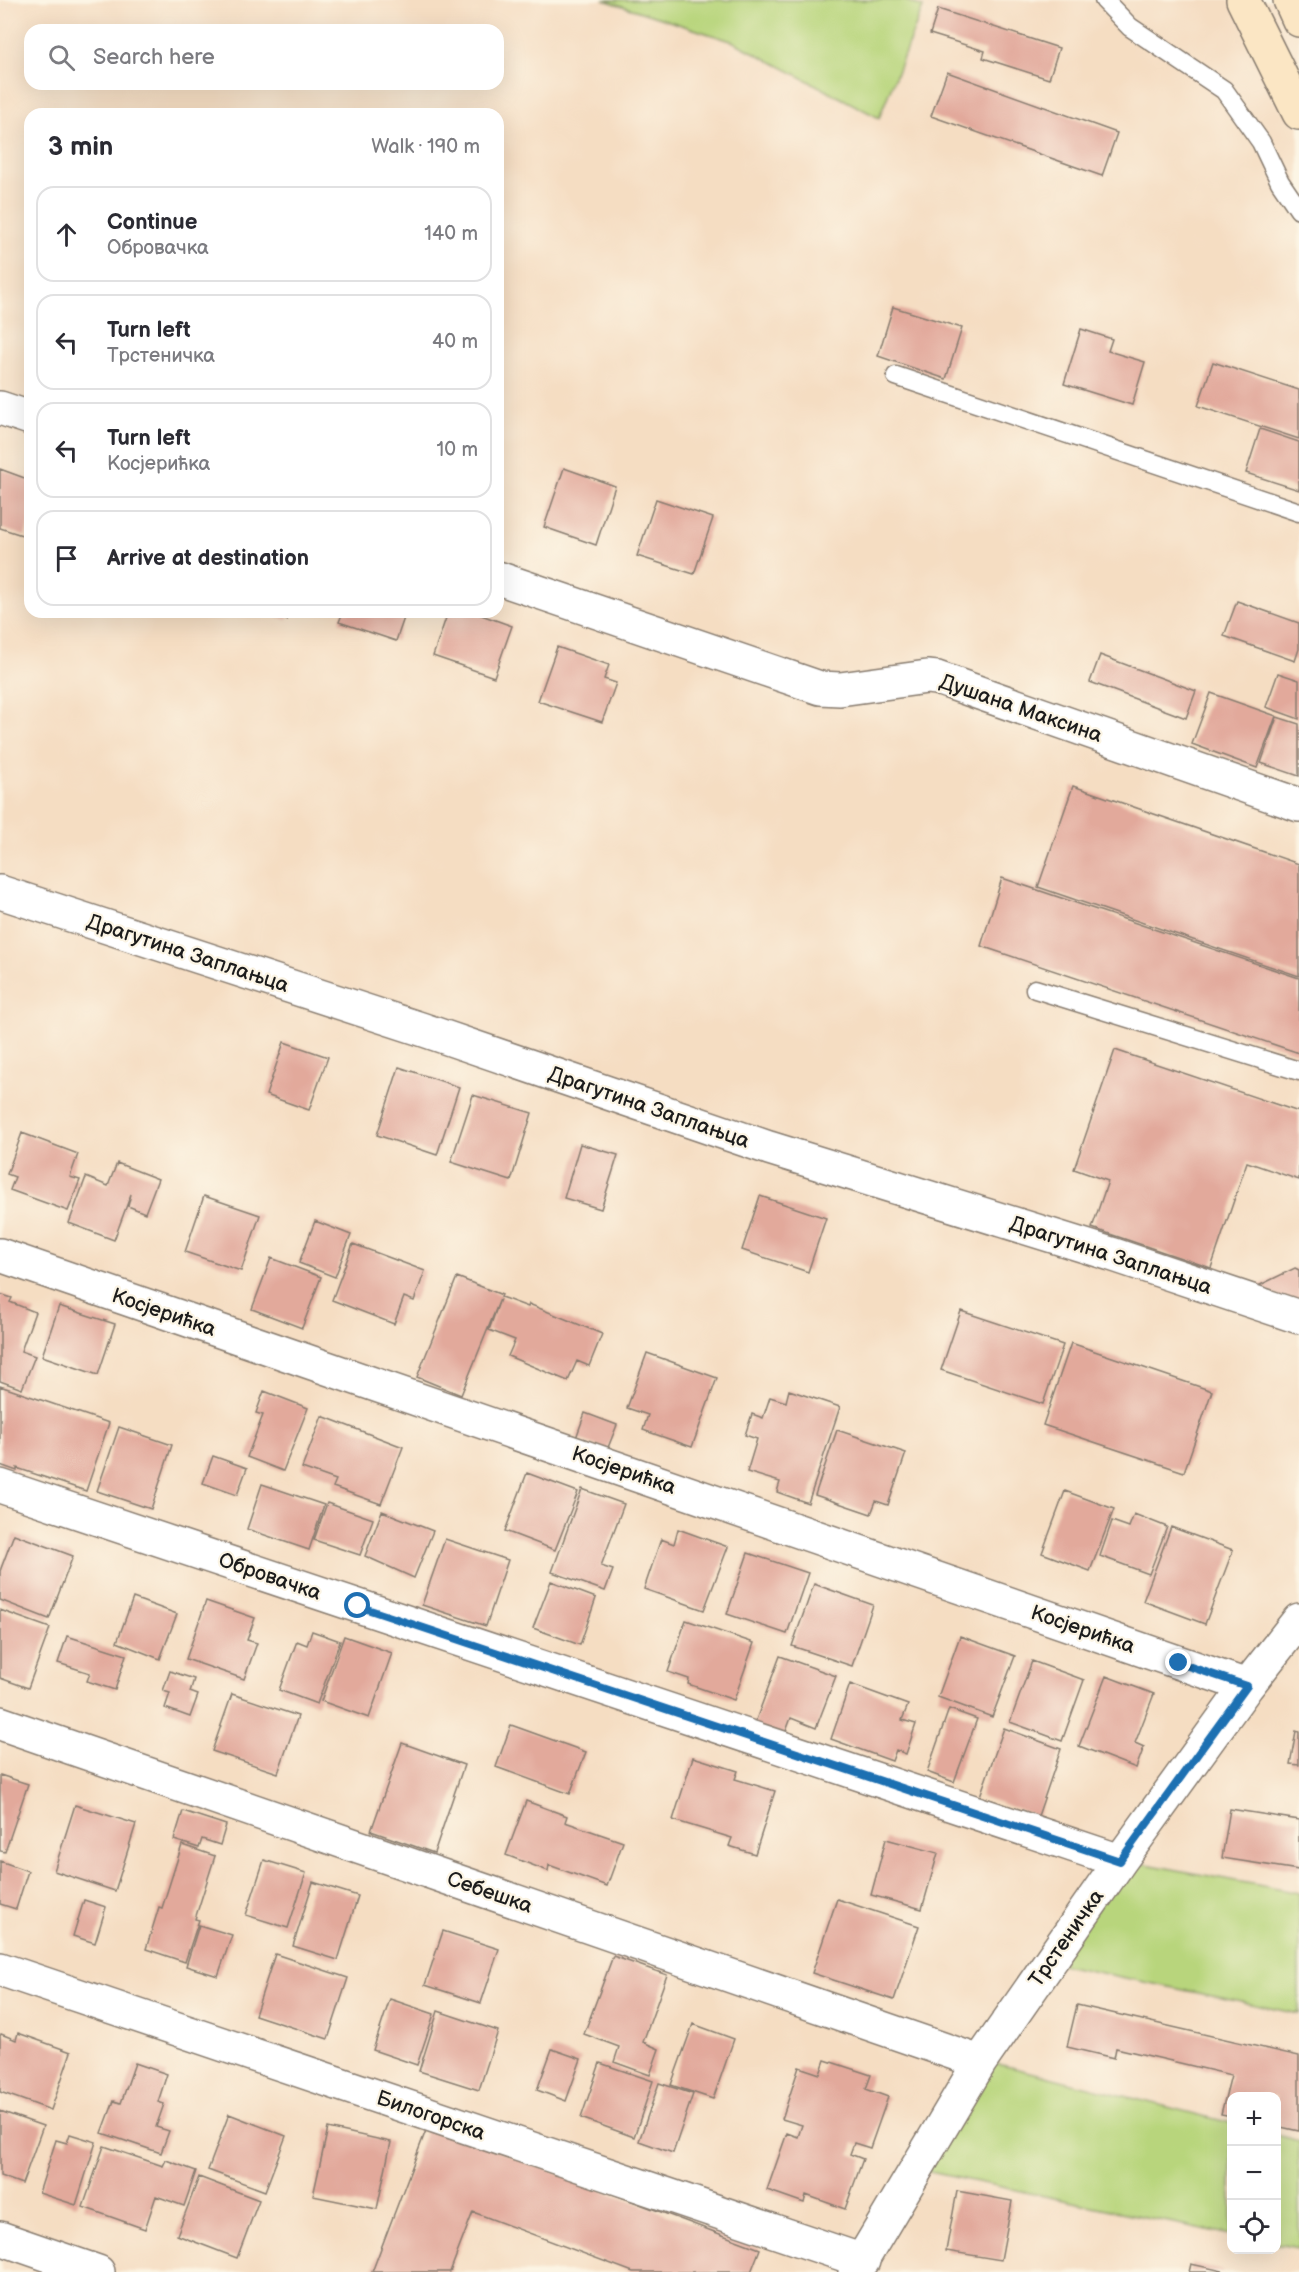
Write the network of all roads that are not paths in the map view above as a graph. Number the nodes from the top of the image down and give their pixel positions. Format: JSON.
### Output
{"nodes":[{"id":1,"x":1104,"y":0,"type":"edge"},
{"id":2,"x":1243,"y":0,"type":"edge"},
{"id":3,"x":1290,"y":0,"type":"edge"},
{"id":4,"x":1299,"y":20,"type":"edge"},
{"id":5,"x":1299,"y":113,"type":"edge"},
{"id":6,"x":1299,"y":210,"type":"edge"},
{"id":7,"x":896,"y":376,"type":"dead end"},
{"id":8,"x":0,"y":408,"type":"edge"},
{"id":9,"x":24,"y":416,"type":"edge"},
{"id":10,"x":1299,"y":512,"type":"edge"},
{"id":11,"x":504,"y":580,"type":"edge"},
{"id":12,"x":1299,"y":805,"type":"edge"},
{"id":13,"x":0,"y":892,"type":"edge"},
{"id":14,"x":1035,"y":989,"type":"dead end"},
{"id":15,"x":1299,"y":1071,"type":"edge"},
{"id":16,"x":0,"y":1255,"type":"edge"},
{"id":17,"x":1299,"y":1317,"type":"edge"},
{"id":18,"x":0,"y":1486,"type":"edge"},
{"id":19,"x":1299,"y":1620,"type":"edge"},
{"id":20,"x":1247,"y":1686,"type":"junction"},
{"id":21,"x":0,"y":1723,"type":"edge"},
{"id":22,"x":1120,"y":1861,"type":"junction"},
{"id":23,"x":0,"y":1969,"type":"edge"},
{"id":24,"x":980,"y":2062,"type":"junction"},
{"id":25,"x":0,"y":2238,"type":"edge"},
{"id":26,"x":859,"y":2267,"type":"edge"},
{"id":27,"x":98,"y":2272,"type":"edge"}],
"edges":[{"from":1,"to":6,"type":"lane"},
{"from":2,"to":5,"type":"main road"},
{"from":3,"to":4,"type":"main road"},
{"from":7,"to":10,"type":"lane"},
{"from":8,"to":9,"type":"street"},
{"from":11,"to":12,"type":"street","name":"Душана Максина"},
{"from":13,"to":17,"type":"street","name":"Драгутина Заплањца"},
{"from":14,"to":15,"type":"lane"},
{"from":16,"to":20,"type":"street","name":"Косјерићка"},
{"from":18,"to":22,"type":"street","name":"Обровачка"},
{"from":19,"to":20,"type":"street","name":"Трстеничка"},
{"from":20,"to":22,"type":"street","name":"Трстеничка"},
{"from":21,"to":24,"type":"street","name":"Себешка"},
{"from":22,"to":24,"type":"street","name":"Трстеничка"},
{"from":23,"to":26,"type":"street","name":"Билогорска"},
{"from":24,"to":26,"type":"street","name":"Трстеничка"},
{"from":25,"to":27,"type":"street"}]}
